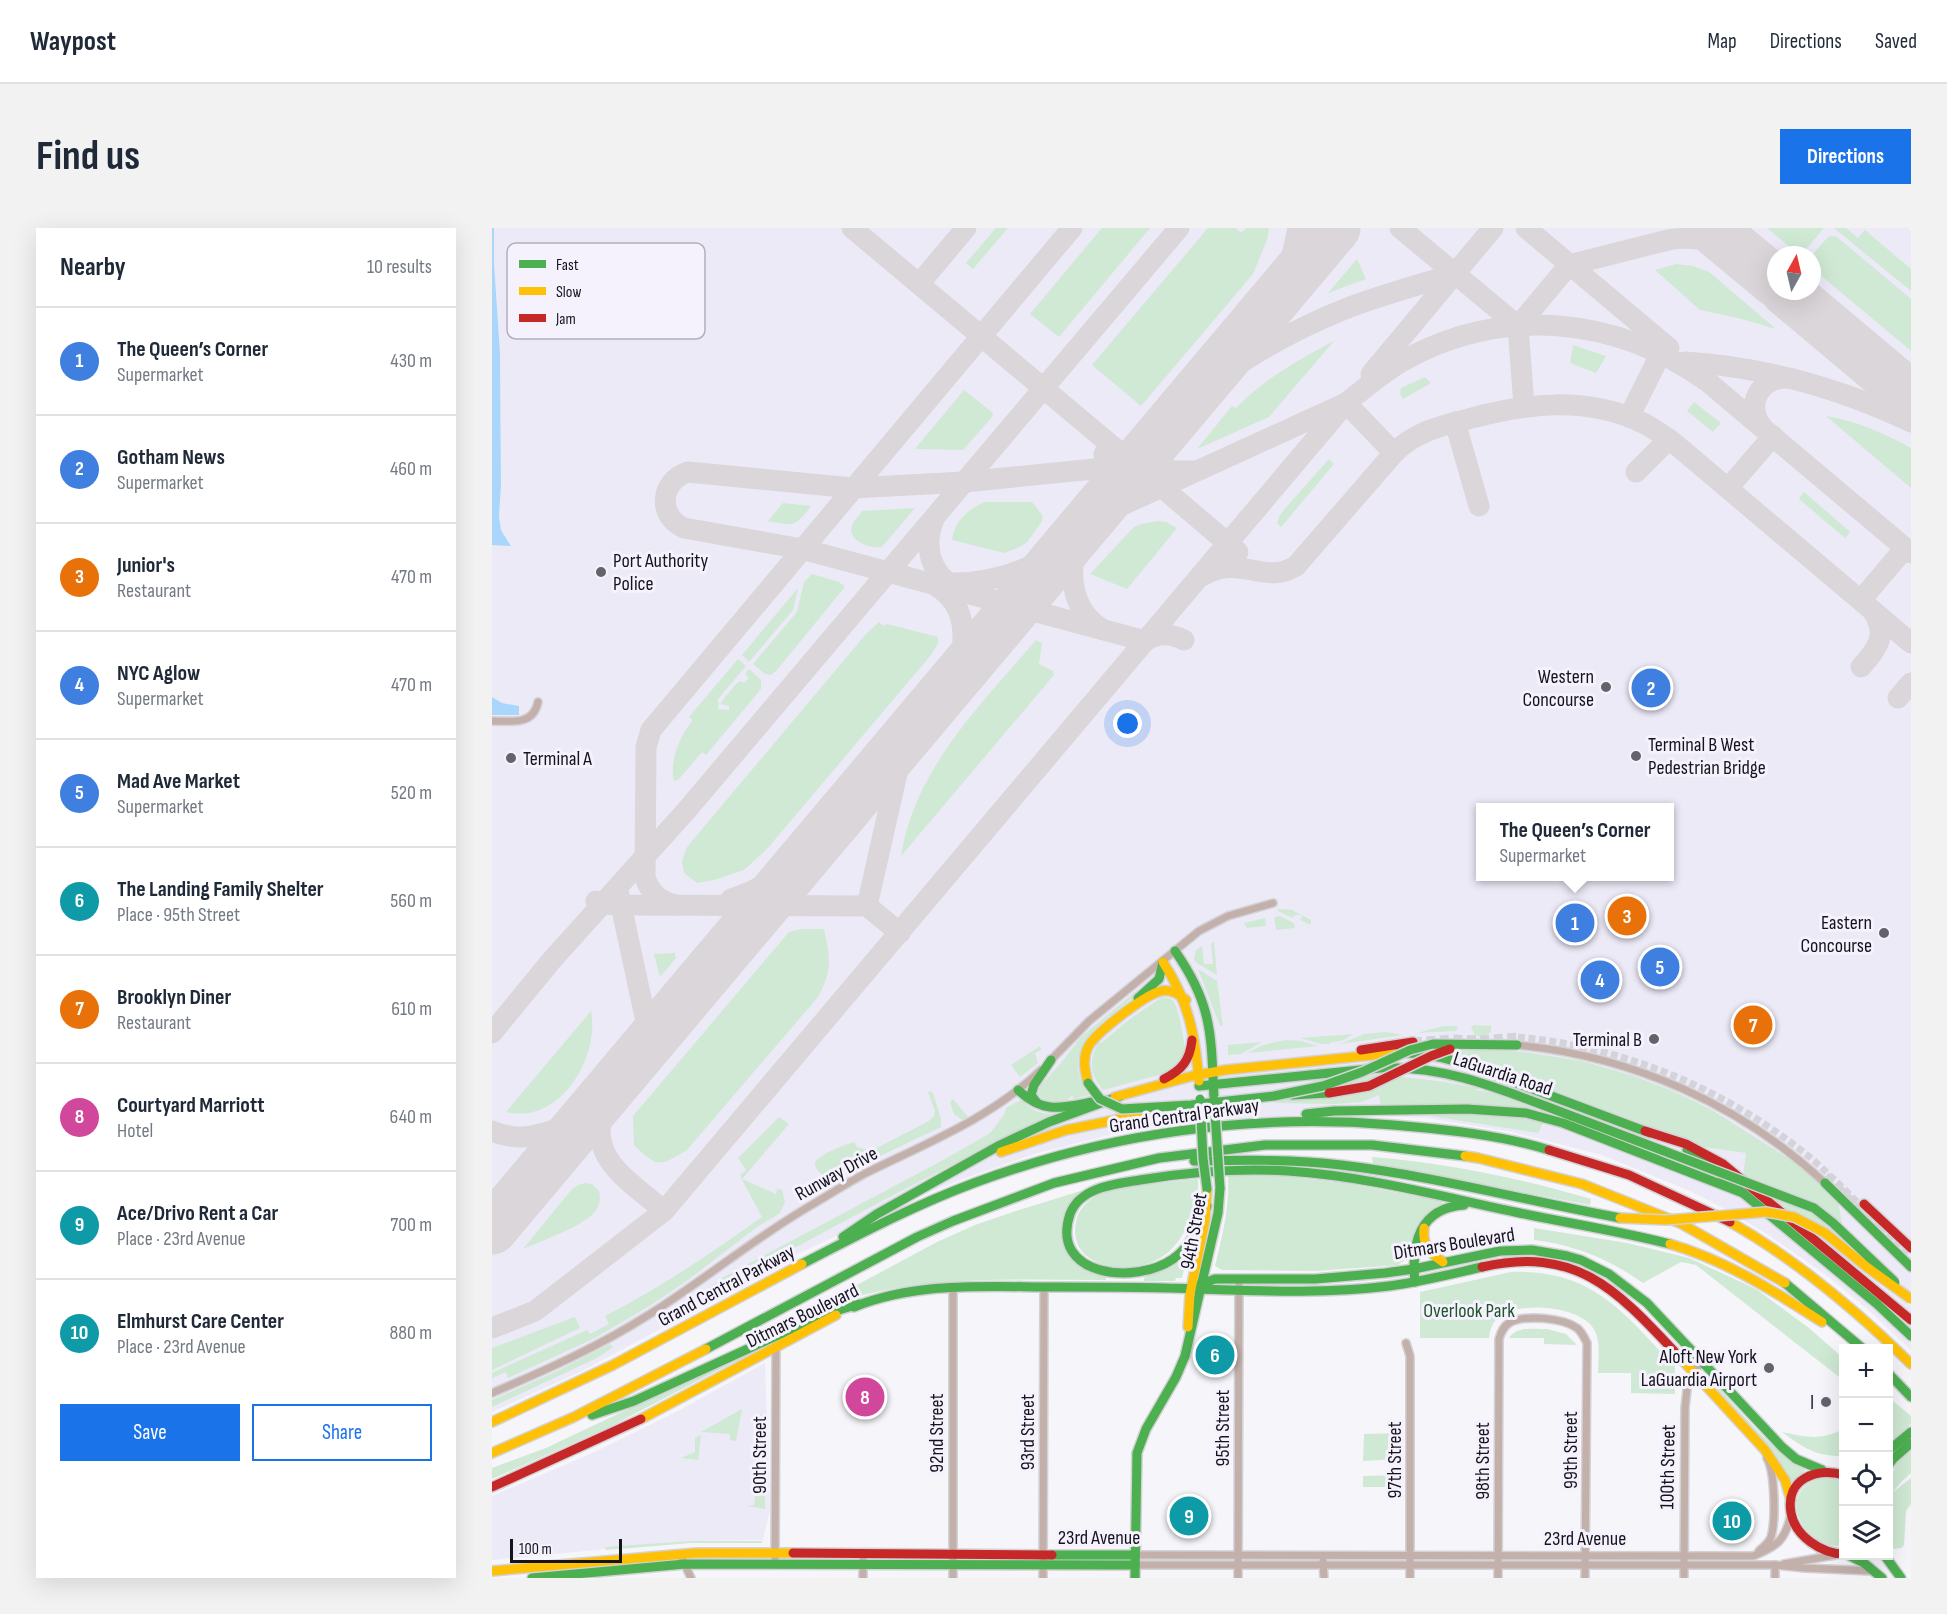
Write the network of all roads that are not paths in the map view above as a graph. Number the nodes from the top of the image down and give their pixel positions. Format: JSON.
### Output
{"nodes":[{"id":1,"x":538,"y":702,"type":"dead end"},
{"id":2,"x":492,"y":721,"type":"edge"},
{"id":3,"x":1273,"y":903,"type":"dead end"},
{"id":4,"x":1175,"y":951,"type":"junction"},
{"id":5,"x":1163,"y":962,"type":"junction"},
{"id":6,"x":1186,"y":1000,"type":"junction"},
{"id":7,"x":1192,"y":1019,"type":"junction"},
{"id":8,"x":1115,"y":1020,"type":"junction"},
{"id":9,"x":1413,"y":1042,"type":"tunnel mouth"},
{"id":10,"x":1516,"y":1045,"type":"joint"},
{"id":11,"x":1450,"y":1049,"type":"dead end"},
{"id":12,"x":1339,"y":1059,"type":"junction"},
{"id":13,"x":1051,"y":1060,"type":"junction"},
{"id":14,"x":1213,"y":1072,"type":"junction"},
{"id":15,"x":1198,"y":1075,"type":"junction"},
{"id":16,"x":1213,"y":1084,"type":"junction"},
{"id":17,"x":1199,"y":1086,"type":"junction"},
{"id":18,"x":1149,"y":1088,"type":"junction"},
{"id":19,"x":1018,"y":1090,"type":"junction"},
{"id":20,"x":1120,"y":1096,"type":"junction"},
{"id":21,"x":1274,"y":1096,"type":"junction"},
{"id":22,"x":1191,"y":1105,"type":"junction"},
{"id":23,"x":1047,"y":1109,"type":"junction"},
{"id":24,"x":1179,"y":1130,"type":"junction"},
{"id":25,"x":1645,"y":1131,"type":"junction"},
{"id":26,"x":1130,"y":1164,"type":"junction"},
{"id":27,"x":1825,"y":1183,"type":"joint"},
{"id":28,"x":919,"y":1190,"type":"junction"},
{"id":29,"x":1743,"y":1193,"type":"junction"},
{"id":30,"x":1864,"y":1204,"type":"tunnel mouth"},
{"id":31,"x":1207,"y":1206,"type":"junction"},
{"id":32,"x":1524,"y":1214,"type":"junction"},
{"id":33,"x":1430,"y":1218,"type":"junction"},
{"id":34,"x":1911,"y":1248,"type":"edge"},
{"id":35,"x":808,"y":1262,"type":"junction"},
{"id":36,"x":1443,"y":1263,"type":"junction"},
{"id":37,"x":1911,"y":1267,"type":"edge"},
{"id":38,"x":1414,"y":1269,"type":"junction"},
{"id":39,"x":1239,"y":1279,"type":"junction"},
{"id":40,"x":1415,"y":1282,"type":"junction"},
{"id":41,"x":953,"y":1287,"type":"junction"},
{"id":42,"x":1044,"y":1287,"type":"junction"},
{"id":43,"x":1198,"y":1287,"type":"junction"},
{"id":44,"x":1239,"y":1290,"type":"junction"},
{"id":45,"x":1911,"y":1299,"type":"edge"},
{"id":46,"x":860,"y":1304,"type":"junction"},
{"id":47,"x":1911,"y":1320,"type":"edge"},
{"id":48,"x":1911,"y":1336,"type":"edge"},
{"id":49,"x":1406,"y":1343,"type":"dead end"},
{"id":50,"x":1499,"y":1343,"type":"joint"},
{"id":51,"x":1856,"y":1344,"type":"edge"},
{"id":52,"x":1857,"y":1344,"type":"edge"},
{"id":53,"x":776,"y":1346,"type":"junction"},
{"id":54,"x":1703,"y":1363,"type":"junction"},
{"id":55,"x":1911,"y":1364,"type":"edge"},
{"id":56,"x":1692,"y":1371,"type":"junction"},
{"id":57,"x":1893,"y":1378,"type":"edge"},
{"id":58,"x":492,"y":1394,"type":"edge"},
{"id":59,"x":1911,"y":1397,"type":"edge"},
{"id":60,"x":492,"y":1422,"type":"edge"},
{"id":61,"x":1911,"y":1432,"type":"edge"},
{"id":62,"x":534,"y":1436,"type":"junction"},
{"id":63,"x":1755,"y":1441,"type":"junction"},
{"id":64,"x":1911,"y":1443,"type":"edge"},
{"id":65,"x":492,"y":1453,"type":"edge"},
{"id":66,"x":1893,"y":1455,"type":"edge"},
{"id":67,"x":1893,"y":1457,"type":"edge"},
{"id":68,"x":1822,"y":1470,"type":"junction"},
{"id":69,"x":1839,"y":1472,"type":"edge"},
{"id":70,"x":492,"y":1487,"type":"edge"},
{"id":71,"x":1791,"y":1500,"type":"junction"},
{"id":72,"x":1791,"y":1513,"type":"junction"},
{"id":73,"x":1839,"y":1553,"type":"edge"},
{"id":74,"x":680,"y":1554,"type":"junction"},
{"id":75,"x":863,"y":1554,"type":"junction"},
{"id":76,"x":953,"y":1554,"type":"junction"},
{"id":77,"x":1043,"y":1554,"type":"junction"},
{"id":78,"x":1839,"y":1554,"type":"edge"},
{"id":79,"x":1238,"y":1555,"type":"junction"},
{"id":80,"x":1323,"y":1556,"type":"junction"},
{"id":81,"x":1410,"y":1556,"type":"junction"},
{"id":82,"x":1498,"y":1556,"type":"junction"},
{"id":83,"x":1586,"y":1556,"type":"junction"},
{"id":84,"x":1684,"y":1556,"type":"junction"},
{"id":85,"x":1753,"y":1556,"type":"junction"},
{"id":86,"x":776,"y":1559,"type":"junction"},
{"id":87,"x":1135,"y":1560,"type":"junction"},
{"id":88,"x":1854,"y":1560,"type":"edge"},
{"id":89,"x":1888,"y":1560,"type":"edge"},
{"id":90,"x":594,"y":1562,"type":"junction"},
{"id":91,"x":685,"y":1564,"type":"junction"},
{"id":92,"x":864,"y":1564,"type":"junction"},
{"id":93,"x":953,"y":1564,"type":"junction"},
{"id":94,"x":1042,"y":1565,"type":"junction"},
{"id":95,"x":1238,"y":1565,"type":"junction"},
{"id":96,"x":1324,"y":1565,"type":"junction"},
{"id":97,"x":1410,"y":1565,"type":"junction"},
{"id":98,"x":1498,"y":1565,"type":"junction"},
{"id":99,"x":1586,"y":1565,"type":"junction"},
{"id":100,"x":1775,"y":1565,"type":"junction"},
{"id":101,"x":1684,"y":1566,"type":"junction"},
{"id":102,"x":492,"y":1571,"type":"edge"},
{"id":103,"x":1866,"y":1571,"type":"edge"},
{"id":104,"x":505,"y":1574,"type":"edge"},
{"id":105,"x":594,"y":1575,"type":"edge"},
{"id":106,"x":532,"y":1578,"type":"edge"},
{"id":107,"x":691,"y":1578,"type":"edge"},
{"id":108,"x":863,"y":1578,"type":"edge"},
{"id":109,"x":953,"y":1578,"type":"edge"},
{"id":110,"x":1042,"y":1578,"type":"edge"},
{"id":111,"x":1135,"y":1578,"type":"edge"},
{"id":112,"x":1238,"y":1578,"type":"edge"},
{"id":113,"x":1324,"y":1578,"type":"edge"},
{"id":114,"x":1410,"y":1578,"type":"edge"},
{"id":115,"x":1498,"y":1578,"type":"edge"},
{"id":116,"x":1586,"y":1578,"type":"edge"},
{"id":117,"x":1684,"y":1578,"type":"edge"},
{"id":118,"x":1775,"y":1578,"type":"edge"},
{"id":119,"x":1882,"y":1578,"type":"edge"},
{"id":120,"x":1901,"y":1578,"type":"edge"}],
"edges":[{"from":1,"to":2,"type":"street"},
{"from":3,"to":4,"type":"street","name":"Runway Drive"},
{"from":4,"to":5,"type":"street","name":"Runway Drive"},
{"from":4,"to":14,"type":"main road","name":"94th Street"},
{"from":5,"to":6,"type":"main road","name":"94th Street"},
{"from":5,"to":8,"type":"main road"},
{"from":5,"to":13,"type":"street","name":"Runway Drive"},
{"from":6,"to":7,"type":"main road","name":"94th Street"},
{"from":6,"to":8,"type":"main road"},
{"from":7,"to":15,"type":"main road","name":"94th Street"},
{"from":7,"to":18,"type":"main road"},
{"from":8,"to":22,"type":"main road","bridge":true},
{"from":9,"to":12,"type":"main road"},
{"from":10,"to":21,"type":"main road","bridge":true},
{"from":10,"to":27,"type":"street"},
{"from":11,"to":21,"type":"main road","bridge":true},
{"from":12,"to":14,"type":"main road","name":"LaGuardia Road"},
{"from":12,"to":25,"type":"main road","name":"LaGuardia Road"},
{"from":13,"to":19,"type":"street","name":"Runway Drive"},
{"from":13,"to":23,"type":"main road"},
{"from":14,"to":15,"type":"main road","name":"LaGuardia Road"},
{"from":14,"to":16,"type":"main road","name":"94th Street"},
{"from":15,"to":17,"type":"main road","name":"94th Street"},
{"from":15,"to":18,"type":"main road","name":"LaGuardia Road"},
{"from":16,"to":17,"type":"main road","name":"LaGuardia Road"},
{"from":16,"to":43,"type":"main road","name":"94th Street","bridge":true},
{"from":16,"to":45,"type":"main road","name":"LaGuardia Road","bridge":true},
{"from":17,"to":31,"type":"main road","name":"94th Street","bridge":true},
{"from":18,"to":20,"type":"main road"},
{"from":19,"to":23,"type":"main road"},
{"from":19,"to":58,"type":"street","name":"Runway Drive"},
{"from":20,"to":23,"type":"main road"},
{"from":20,"to":28,"type":"main road"},
{"from":21,"to":22,"type":"main road","bridge":true},
{"from":22,"to":28,"type":"main road","bridge":true},
{"from":24,"to":29,"type":"main road"},
{"from":24,"to":35,"type":"main road","name":"Grand Central Parkway"},
{"from":24,"to":55,"type":"main road","name":"Grand Central Parkway"},
{"from":25,"to":29,"type":"main road","name":"LaGuardia Road"},
{"from":25,"to":47,"type":"main road"},
{"from":26,"to":45,"type":"main road","bridge":true},
{"from":26,"to":52,"type":"main road","name":"Grand Central Parkway"},
{"from":26,"to":62,"type":"main road","name":"Grand Central Parkway"},
{"from":27,"to":37,"type":"main road"},
{"from":28,"to":35,"type":"main road"},
{"from":29,"to":48,"type":"main road","name":"LaGuardia Road"},
{"from":30,"to":34,"type":"main road"},
{"from":31,"to":32,"type":"main road"},
{"from":31,"to":43,"type":"main road","name":"94th Street"},
{"from":32,"to":33,"type":"main road"},
{"from":32,"to":51,"type":"main road"},
{"from":33,"to":36,"type":"main road"},
{"from":33,"to":38,"type":"main road"},
{"from":35,"to":60,"type":"main road","name":"Grand Central Parkway"},
{"from":36,"to":38,"type":"main road","name":"Ditmars Boulevard"},
{"from":36,"to":54,"type":"main road","name":"Ditmars Boulevard"},
{"from":38,"to":39,"type":"main road","name":"Ditmars Boulevard"},
{"from":38,"to":40,"type":"main road"},
{"from":39,"to":43,"type":"main road","name":"Ditmars Boulevard"},
{"from":39,"to":44,"type":"street","name":"95th Street"},
{"from":40,"to":44,"type":"main road","name":"Ditmars Boulevard"},
{"from":40,"to":56,"type":"main road","name":"Ditmars Boulevard"},
{"from":41,"to":42,"type":"main road","name":"Ditmars Boulevard"},
{"from":41,"to":46,"type":"main road","name":"Ditmars Boulevard"},
{"from":41,"to":76,"type":"street","name":"92nd Street"},
{"from":42,"to":43,"type":"main road","name":"Ditmars Boulevard"},
{"from":42,"to":77,"type":"street","name":"93rd Street"},
{"from":43,"to":44,"type":"main road","name":"Ditmars Boulevard"},
{"from":43,"to":87,"type":"main road","name":"94th Street"},
{"from":44,"to":79,"type":"street","name":"95th Street"},
{"from":46,"to":53,"type":"main road","name":"Ditmars Boulevard"},
{"from":46,"to":62,"type":"main road"},
{"from":49,"to":81,"type":"street","name":"97th Street"},
{"from":50,"to":82,"type":"street","name":"98th Street"},
{"from":50,"to":83,"type":"street","name":"99th Street"},
{"from":53,"to":70,"type":"main road","name":"Ditmars Boulevard"},
{"from":53,"to":86,"type":"street","name":"90th Street"},
{"from":54,"to":56,"type":"street"},
{"from":54,"to":68,"type":"main road","name":"Ditmars Boulevard"},
{"from":56,"to":63,"type":"main road","name":"Ditmars Boulevard"},
{"from":56,"to":84,"type":"street","name":"100th Street"},
{"from":57,"to":59,"type":"main road"},
{"from":61,"to":66,"type":"main road"},
{"from":62,"to":65,"type":"main road","name":"Grand Central Parkway"},
{"from":63,"to":71,"type":"main road","name":"Ditmars Boulevard"},
{"from":63,"to":85,"type":"street"},
{"from":64,"to":67,"type":"main road"},
{"from":68,"to":69,"type":"main road","name":"Ditmars Boulevard"},
{"from":68,"to":71,"type":"main road"},
{"from":71,"to":72,"type":"main road"},
{"from":72,"to":73,"type":"main road"},
{"from":72,"to":85,"type":"street","name":"23rd Avenue"},
{"from":74,"to":86,"type":"main road","name":"23rd Avenue"},
{"from":74,"to":90,"type":"main road","name":"23rd Avenue"},
{"from":74,"to":91,"type":"street"},
{"from":75,"to":76,"type":"main road","name":"23rd Avenue"},
{"from":75,"to":86,"type":"main road","name":"23rd Avenue"},
{"from":75,"to":92,"type":"street"},
{"from":76,"to":77,"type":"main road","name":"23rd Avenue"},
{"from":76,"to":93,"type":"street","name":"92nd Street"},
{"from":77,"to":87,"type":"main road","name":"23rd Avenue"},
{"from":77,"to":94,"type":"street","name":"93rd Street"},
{"from":78,"to":100,"type":"street","name":"23rd Avenue"},
{"from":79,"to":80,"type":"street","name":"23rd Avenue"},
{"from":79,"to":87,"type":"street","name":"23rd Avenue"},
{"from":79,"to":95,"type":"street","name":"95th Street"},
{"from":80,"to":81,"type":"street","name":"23rd Avenue"},
{"from":80,"to":96,"type":"street"},
{"from":81,"to":82,"type":"street","name":"23rd Avenue"},
{"from":81,"to":97,"type":"street","name":"97th Street"},
{"from":82,"to":83,"type":"street","name":"23rd Avenue"},
{"from":82,"to":98,"type":"street","name":"98th Street"},
{"from":83,"to":84,"type":"street","name":"23rd Avenue"},
{"from":83,"to":99,"type":"street","name":"99th Street"},
{"from":84,"to":85,"type":"street","name":"23rd Avenue"},
{"from":84,"to":101,"type":"street","name":"100th Street"},
{"from":86,"to":91,"type":"main road","name":"23rd Avenue"},
{"from":86,"to":92,"type":"main road","name":"23rd Avenue"},
{"from":87,"to":94,"type":"main road","name":"23rd Avenue"},
{"from":87,"to":95,"type":"street","name":"23rd Avenue"},
{"from":87,"to":111,"type":"main road","name":"94th Street"},
{"from":88,"to":103,"type":"main road"},
{"from":89,"to":120,"type":"main road"},
{"from":90,"to":104,"type":"main road","name":"23rd Avenue"},
{"from":90,"to":105,"type":"street"},
{"from":91,"to":105,"type":"main road","name":"23rd Avenue"},
{"from":91,"to":107,"type":"street"},
{"from":92,"to":93,"type":"main road","name":"23rd Avenue"},
{"from":92,"to":108,"type":"street"},
{"from":93,"to":94,"type":"main road","name":"23rd Avenue"},
{"from":93,"to":109,"type":"street","name":"92nd Street"},
{"from":94,"to":110,"type":"street","name":"93rd Street"},
{"from":95,"to":96,"type":"street","name":"23rd Avenue"},
{"from":95,"to":112,"type":"street","name":"95th Street"},
{"from":96,"to":97,"type":"street","name":"23rd Avenue"},
{"from":96,"to":113,"type":"street"},
{"from":97,"to":98,"type":"street","name":"23rd Avenue"},
{"from":97,"to":114,"type":"street","name":"97th Street"},
{"from":98,"to":99,"type":"street","name":"23rd Avenue"},
{"from":98,"to":115,"type":"street","name":"98th Street"},
{"from":99,"to":101,"type":"street","name":"23rd Avenue"},
{"from":99,"to":116,"type":"street"},
{"from":100,"to":101,"type":"street","name":"23rd Avenue"},
{"from":100,"to":103,"type":"street","name":"23rd Avenue"},
{"from":100,"to":118,"type":"street"},
{"from":101,"to":117,"type":"street","name":"100th Street"},
{"from":102,"to":104,"type":"main road","name":"23rd Avenue"},
{"from":103,"to":119,"type":"main road"},
{"from":105,"to":106,"type":"main road","name":"23rd Avenue"}]}
